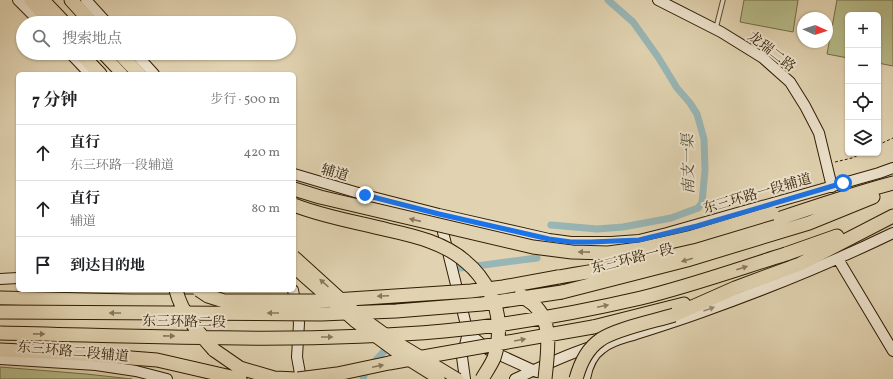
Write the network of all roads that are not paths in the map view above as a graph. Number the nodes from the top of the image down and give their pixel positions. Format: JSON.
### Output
{"nodes":[{"id":1,"x":18,"y":0,"type":"edge"},
{"id":2,"x":31,"y":0,"type":"edge"},
{"id":3,"x":44,"y":0,"type":"edge"},
{"id":4,"x":54,"y":0,"type":"edge"},
{"id":5,"x":71,"y":0,"type":"edge"},
{"id":6,"x":86,"y":0,"type":"edge"},
{"id":7,"x":658,"y":0,"type":"edge"},
{"id":8,"x":723,"y":0,"type":"edge"},
{"id":9,"x":34,"y":16,"type":"edge"},
{"id":10,"x":46,"y":16,"type":"edge"},
{"id":11,"x":59,"y":16,"type":"edge"},
{"id":12,"x":69,"y":16,"type":"edge"},
{"id":13,"x":86,"y":16,"type":"edge"},
{"id":14,"x":101,"y":16,"type":"edge"},
{"id":15,"x":716,"y":29,"type":"junction"},
{"id":16,"x":77,"y":60,"type":"edge"},
{"id":17,"x":87,"y":60,"type":"edge"},
{"id":18,"x":100,"y":60,"type":"edge"},
{"id":19,"x":109,"y":60,"type":"edge"},
{"id":20,"x":125,"y":60,"type":"edge"},
{"id":21,"x":141,"y":60,"type":"edge"},
{"id":22,"x":88,"y":72,"type":"edge"},
{"id":23,"x":98,"y":72,"type":"edge"},
{"id":24,"x":111,"y":72,"type":"edge"},
{"id":25,"x":120,"y":72,"type":"edge"},
{"id":26,"x":136,"y":72,"type":"edge"},
{"id":27,"x":152,"y":72,"type":"edge"},
{"id":28,"x":893,"y":168,"type":"edge"},
{"id":29,"x":298,"y":176,"type":"edge"},
{"id":30,"x":893,"y":183,"type":"edge"},
{"id":31,"x":832,"y":187,"type":"junction"},
{"id":32,"x":893,"y":188,"type":"edge"},
{"id":33,"x":296,"y":189,"type":"edge"},
{"id":34,"x":296,"y":206,"type":"edge"},
{"id":35,"x":439,"y":214,"type":"junction"},
{"id":36,"x":893,"y":215,"type":"edge"},
{"id":37,"x":774,"y":222,"type":"junction"},
{"id":38,"x":893,"y":233,"type":"edge"},
{"id":39,"x":296,"y":258,"type":"edge"},
{"id":40,"x":838,"y":259,"type":"junction"},
{"id":41,"x":296,"y":270,"type":"edge"},
{"id":42,"x":16,"y":278,"type":"edge"},
{"id":43,"x":0,"y":279,"type":"edge"},
{"id":44,"x":503,"y":287,"type":"junction"},
{"id":45,"x":735,"y":288,"type":"junction"},
{"id":46,"x":0,"y":289,"type":"edge"},
{"id":47,"x":16,"y":289,"type":"edge"},
{"id":48,"x":177,"y":292,"type":"edge"},
{"id":49,"x":202,"y":292,"type":"edge"},
{"id":50,"x":293,"y":292,"type":"edge"},
{"id":51,"x":0,"y":298,"type":"edge"},
{"id":52,"x":224,"y":301,"type":"junction"},
{"id":53,"x":0,"y":312,"type":"edge"},
{"id":54,"x":368,"y":312,"type":"joint"},
{"id":55,"x":0,"y":333,"type":"edge"},
{"id":56,"x":468,"y":333,"type":"junction"},
{"id":57,"x":616,"y":340,"type":"junction"},
{"id":58,"x":0,"y":350,"type":"edge"},
{"id":59,"x":893,"y":351,"type":"edge"},
{"id":60,"x":113,"y":356,"type":"junction"},
{"id":61,"x":0,"y":359,"type":"edge"},
{"id":62,"x":533,"y":370,"type":"junction"},
{"id":63,"x":167,"y":379,"type":"edge"},
{"id":64,"x":205,"y":379,"type":"edge"},
{"id":65,"x":240,"y":379,"type":"edge"},
{"id":66,"x":299,"y":379,"type":"edge"},
{"id":67,"x":439,"y":379,"type":"edge"},
{"id":68,"x":458,"y":379,"type":"edge"},
{"id":69,"x":465,"y":379,"type":"edge"},
{"id":70,"x":482,"y":379,"type":"edge"},
{"id":71,"x":515,"y":379,"type":"edge"},
{"id":72,"x":545,"y":379,"type":"edge"},
{"id":73,"x":549,"y":379,"type":"edge"},
{"id":74,"x":576,"y":379,"type":"edge"},
{"id":75,"x":585,"y":379,"type":"edge"}],
"edges":[{"from":1,"to":9,"type":"main road"},
{"from":2,"to":10,"type":"highway"},
{"from":3,"to":11,"type":"main road"},
{"from":4,"to":12,"type":"main road"},
{"from":5,"to":13,"type":"highway"},
{"from":6,"to":14,"type":"main road"},
{"from":7,"to":15,"type":"main road","name":"龙瑞二路"},
{"from":8,"to":15,"type":"lane"},
{"from":15,"to":31,"type":"main road","name":"龙瑞二路"},
{"from":16,"to":22,"type":"main road"},
{"from":17,"to":23,"type":"highway"},
{"from":18,"to":24,"type":"main road"},
{"from":19,"to":25,"type":"main road"},
{"from":20,"to":26,"type":"highway"},
{"from":21,"to":27,"type":"main road"},
{"from":28,"to":31,"type":"main road","name":"东三环路一段辅道"},
{"from":29,"to":35,"type":"main road","name":"辅道"},
{"from":30,"to":37,"type":"highway"},
{"from":31,"to":35,"type":"main road","name":"东三环路一段辅道"},
{"from":32,"to":37,"type":"highway","name":"东三环路一段"},
{"from":37,"to":33,"type":"highway","one_way":true,"bridge":true},
{"from":34,"to":70,"type":"highway","bridge":true},
{"from":35,"to":56,"type":"main road"},
{"from":36,"to":45,"type":"highway"},
{"from":55,"to":36,"type":"highway","name":"东三环路二段","one_way":true,"bridge":true},
{"from":37,"to":44,"type":"highway","bridge":true},
{"from":37,"to":54,"type":"highway","name":"东三环路一段","one_way":true,"bridge":true},
{"from":38,"to":40,"type":"main road"},
{"from":68,"to":39,"type":"main road","one_way":true,"bridge":true},
{"from":57,"to":40,"type":"main road","one_way":true},
{"from":40,"to":59,"type":"main road"},
{"from":41,"to":67,"type":"main road","bridge":true},
{"from":42,"to":43,"type":"main road"},
{"from":44,"to":52,"type":"highway","one_way":true,"bridge":true},
{"from":44,"to":72,"type":"highway","bridge":true},
{"from":66,"to":45,"type":"highway","one_way":true,"bridge":true},
{"from":45,"to":74,"type":"highway","bridge":true},
{"from":46,"to":47,"type":"highway"},
{"from":48,"to":66,"type":"highway","bridge":true},
{"from":49,"to":52,"type":"highway","bridge":true},
{"from":50,"to":66,"type":"main road"},
{"from":51,"to":52,"type":"highway","bridge":true},
{"from":54,"to":53,"type":"highway","name":"东三环路二段","one_way":true,"bridge":true},
{"from":56,"to":62,"type":"main road"},
{"from":56,"to":69,"type":"main road"},
{"from":57,"to":62,"type":"main road"},
{"from":57,"to":75,"type":"main road"},
{"from":58,"to":60,"type":"highway"},
{"from":60,"to":64,"type":"highway"},
{"from":60,"to":65,"type":"highway"},
{"from":61,"to":63,"type":"main road","name":"东三环路二段辅道"},
{"from":62,"to":71,"type":"main road"},
{"from":62,"to":73,"type":"main road"}]}
